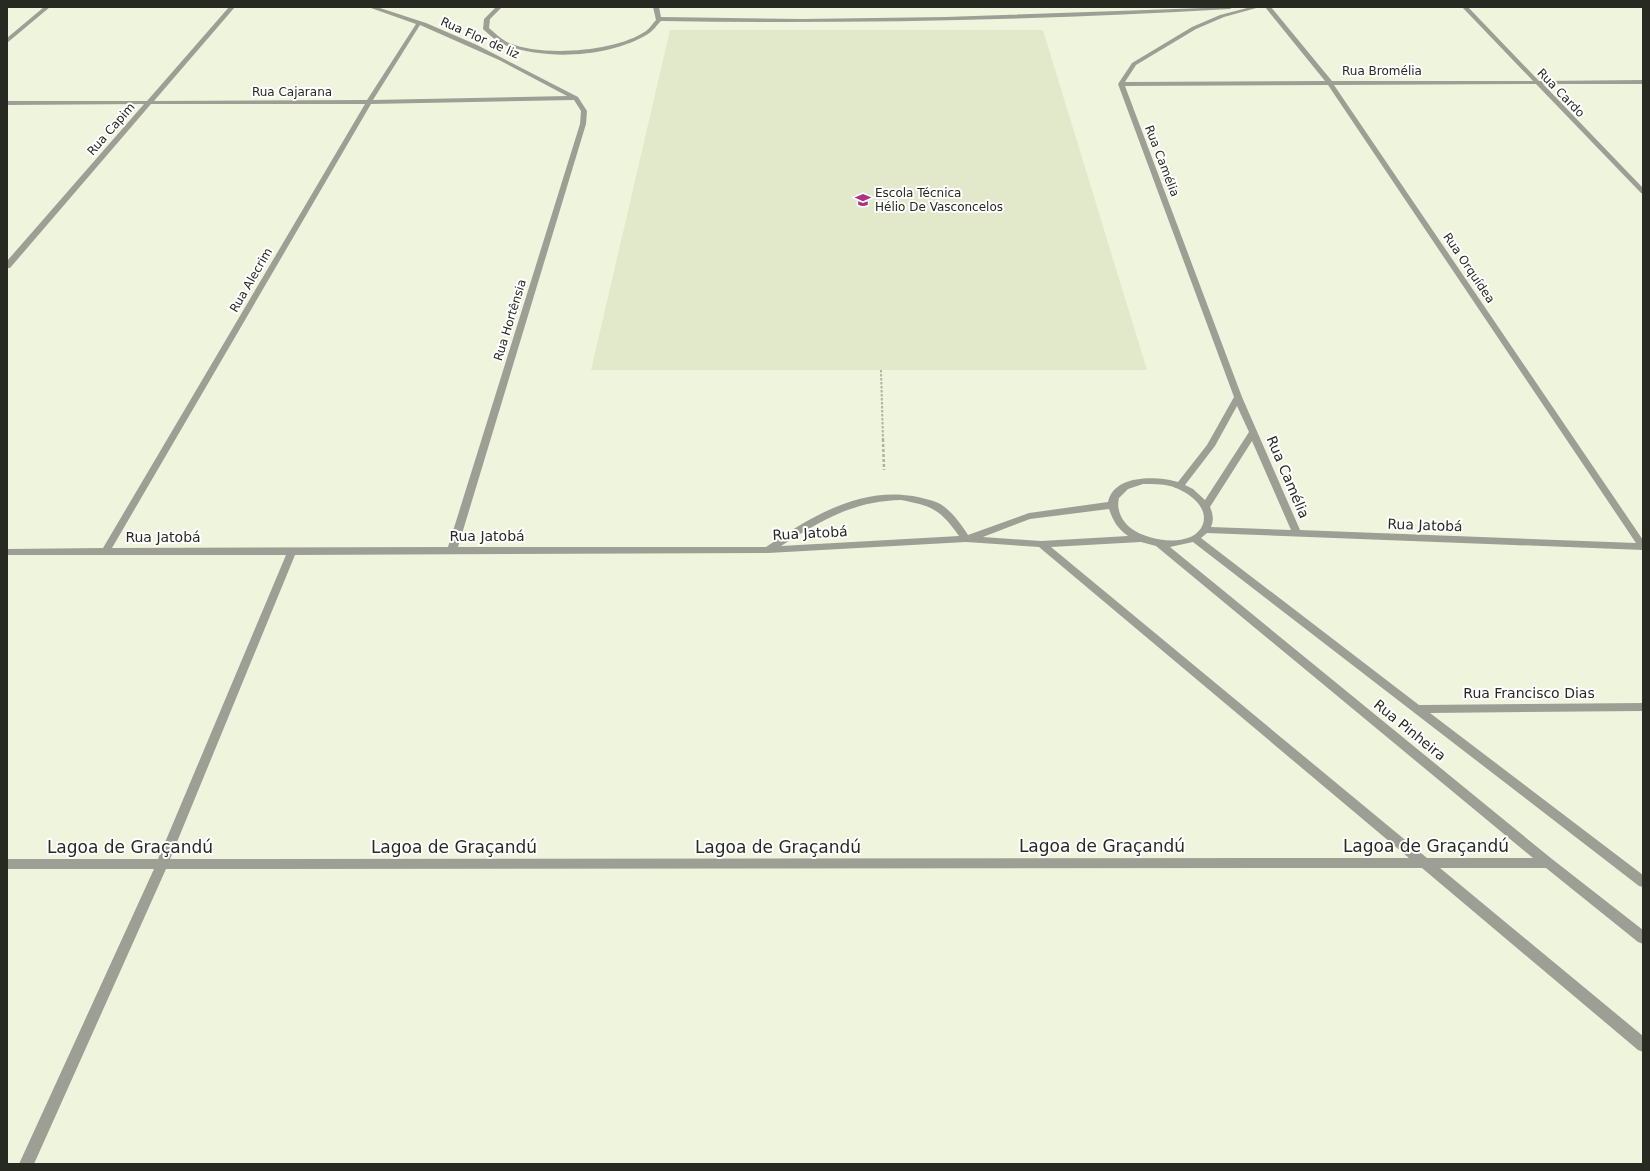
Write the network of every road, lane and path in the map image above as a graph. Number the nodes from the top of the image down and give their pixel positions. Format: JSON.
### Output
{"nodes":[{"id":1,"x":47,"y":7,"type":"edge"},
{"id":2,"x":232,"y":7,"type":"edge"},
{"id":3,"x":371,"y":7,"type":"edge"},
{"id":4,"x":499,"y":7,"type":"edge"},
{"id":5,"x":656,"y":7,"type":"edge"},
{"id":6,"x":1230,"y":7,"type":"edge"},
{"id":7,"x":1257,"y":7,"type":"edge"},
{"id":8,"x":1268,"y":7,"type":"edge"},
{"id":9,"x":1465,"y":7,"type":"edge"},
{"id":10,"x":659,"y":19,"type":"junction"},
{"id":11,"x":419,"y":23,"type":"junction"},
{"id":12,"x":7,"y":41,"type":"edge"},
{"id":13,"x":507,"y":45,"type":"junction"},
{"id":14,"x":501,"y":48,"type":"dead end"},
{"id":15,"x":494,"y":50,"type":"dead end"},
{"id":16,"x":488,"y":53,"type":"junction"},
{"id":17,"x":1535,"y":81,"type":"junction"},
{"id":18,"x":1329,"y":82,"type":"junction"},
{"id":19,"x":1643,"y":82,"type":"edge"},
{"id":20,"x":1121,"y":84,"type":"junction"},
{"id":21,"x":576,"y":98,"type":"junction"},
{"id":22,"x":369,"y":102,"type":"junction"},
{"id":23,"x":7,"y":103,"type":"edge"},
{"id":24,"x":148,"y":104,"type":"junction"},
{"id":25,"x":1643,"y":192,"type":"edge"},
{"id":26,"x":7,"y":266,"type":"edge"},
{"id":27,"x":882,"y":370,"type":"dead end"},
{"id":28,"x":1238,"y":397,"type":"junction"},
{"id":29,"x":1254,"y":431,"type":"junction"},
{"id":30,"x":1180,"y":486,"type":"junction"},
{"id":31,"x":884,"y":496,"type":"junction"},
{"id":32,"x":1112,"y":505,"type":"junction"},
{"id":33,"x":1206,"y":506,"type":"junction"},
{"id":34,"x":1207,"y":530,"type":"junction"},
{"id":35,"x":1297,"y":534,"type":"junction"},
{"id":36,"x":966,"y":539,"type":"junction"},
{"id":37,"x":1140,"y":539,"type":"junction"},
{"id":38,"x":1196,"y":539,"type":"junction"},
{"id":39,"x":1041,"y":544,"type":"junction"},
{"id":40,"x":1160,"y":544,"type":"junction"},
{"id":41,"x":1643,"y":547,"type":"edge"},
{"id":42,"x":452,"y":550,"type":"junction"},
{"id":43,"x":768,"y":550,"type":"junction"},
{"id":44,"x":106,"y":551,"type":"junction"},
{"id":45,"x":292,"y":551,"type":"junction"},
{"id":46,"x":7,"y":552,"type":"edge"},
{"id":47,"x":1643,"y":707,"type":"edge"},
{"id":48,"x":1415,"y":709,"type":"junction"},
{"id":49,"x":1424,"y":863,"type":"junction"},
{"id":50,"x":1548,"y":863,"type":"junction"},
{"id":51,"x":7,"y":864,"type":"edge"},
{"id":52,"x":162,"y":864,"type":"junction"},
{"id":53,"x":1643,"y":882,"type":"edge"},
{"id":54,"x":1643,"y":938,"type":"edge"},
{"id":55,"x":1643,"y":1045,"type":"edge"},
{"id":56,"x":26,"y":1164,"type":"edge"}],
"edges":[{"from":1,"to":12,"type":"street"},
{"from":2,"to":24,"type":"street","name":"Rua Capim"},
{"from":3,"to":11,"type":"street","name":"Rua Flor de liz"},
{"from":4,"to":13,"type":"street"},
{"from":5,"to":10,"type":"street"},
{"from":6,"to":10,"type":"street"},
{"from":7,"to":20,"type":"street"},
{"from":8,"to":18,"type":"street","name":"Rua Orquídea"},
{"from":9,"to":17,"type":"street","name":"Rua Cardo"},
{"from":10,"to":13,"type":"street"},
{"from":11,"to":16,"type":"street","name":"Rua Flor de liz"},
{"from":11,"to":22,"type":"street","name":"Rua Alecrim"},
{"from":13,"to":14,"type":"street"},
{"from":15,"to":16,"type":"street"},
{"from":16,"to":21,"type":"street","name":"Rua Flor de liz"},
{"from":17,"to":18,"type":"street","name":"Rua Bromélia"},
{"from":17,"to":19,"type":"street","name":"Rua Bromélia"},
{"from":17,"to":25,"type":"street","name":"Rua Cardo"},
{"from":18,"to":20,"type":"street","name":"Rua Bromélia"},
{"from":18,"to":41,"type":"street","name":"Rua Orquídea"},
{"from":20,"to":28,"type":"street","name":"Rua Camélia"},
{"from":21,"to":22,"type":"street","name":"Rua Cajarana"},
{"from":21,"to":42,"type":"street","name":"Rua Hortênsia"},
{"from":22,"to":24,"type":"street","name":"Rua Cajarana"},
{"from":22,"to":44,"type":"street","name":"Rua Alecrim"},
{"from":23,"to":24,"type":"street","name":"Rua Cajarana"},
{"from":24,"to":26,"type":"street","name":"Rua Capim"},
{"from":27,"to":31,"type":"path"},
{"from":28,"to":29,"type":"street","name":"Rua Camélia"},
{"from":28,"to":30,"type":"street"},
{"from":29,"to":33,"type":"street","name":"Rua Camélia"},
{"from":29,"to":35,"type":"street","name":"Rua Camélia"},
{"from":30,"to":32,"type":"street"},
{"from":30,"to":33,"type":"street"},
{"from":31,"to":36,"type":"street"},
{"from":31,"to":43,"type":"street"},
{"from":32,"to":36,"type":"street","name":"Rua Jatobá"},
{"from":32,"to":37,"type":"street"},
{"from":33,"to":34,"type":"street"},
{"from":34,"to":35,"type":"street","name":"Rua Jatobá"},
{"from":34,"to":38,"type":"street"},
{"from":35,"to":41,"type":"street","name":"Rua Jatobá"},
{"from":36,"to":39,"type":"street","name":"Rua Jatobá"},
{"from":36,"to":43,"type":"street","name":"Rua Jatobá"},
{"from":37,"to":39,"type":"street","name":"Rua Jatobá"},
{"from":37,"to":40,"type":"street"},
{"from":38,"to":40,"type":"street"},
{"from":38,"to":48,"type":"street","name":"Rua Pinheira"},
{"from":39,"to":49,"type":"street"},
{"from":40,"to":50,"type":"street","name":"Rua Pinheira"},
{"from":42,"to":43,"type":"street","name":"Rua Jatobá"},
{"from":42,"to":45,"type":"street","name":"Rua Jatobá"},
{"from":44,"to":45,"type":"street","name":"Rua Jatobá"},
{"from":44,"to":46,"type":"street","name":"Rua Jatobá"},
{"from":45,"to":52,"type":"street"},
{"from":47,"to":48,"type":"street","name":"Rua Francisco Dias"},
{"from":48,"to":53,"type":"street","name":"Rua Pinheira"},
{"from":49,"to":50,"type":"street","name":"Lagoa de Graçandú"},
{"from":49,"to":52,"type":"street","name":"Lagoa de Graçandú"},
{"from":49,"to":55,"type":"street"},
{"from":50,"to":54,"type":"street","name":"Rua Pinheira"},
{"from":51,"to":52,"type":"street","name":"Lagoa de Graçandú"},
{"from":52,"to":56,"type":"street"}]}
